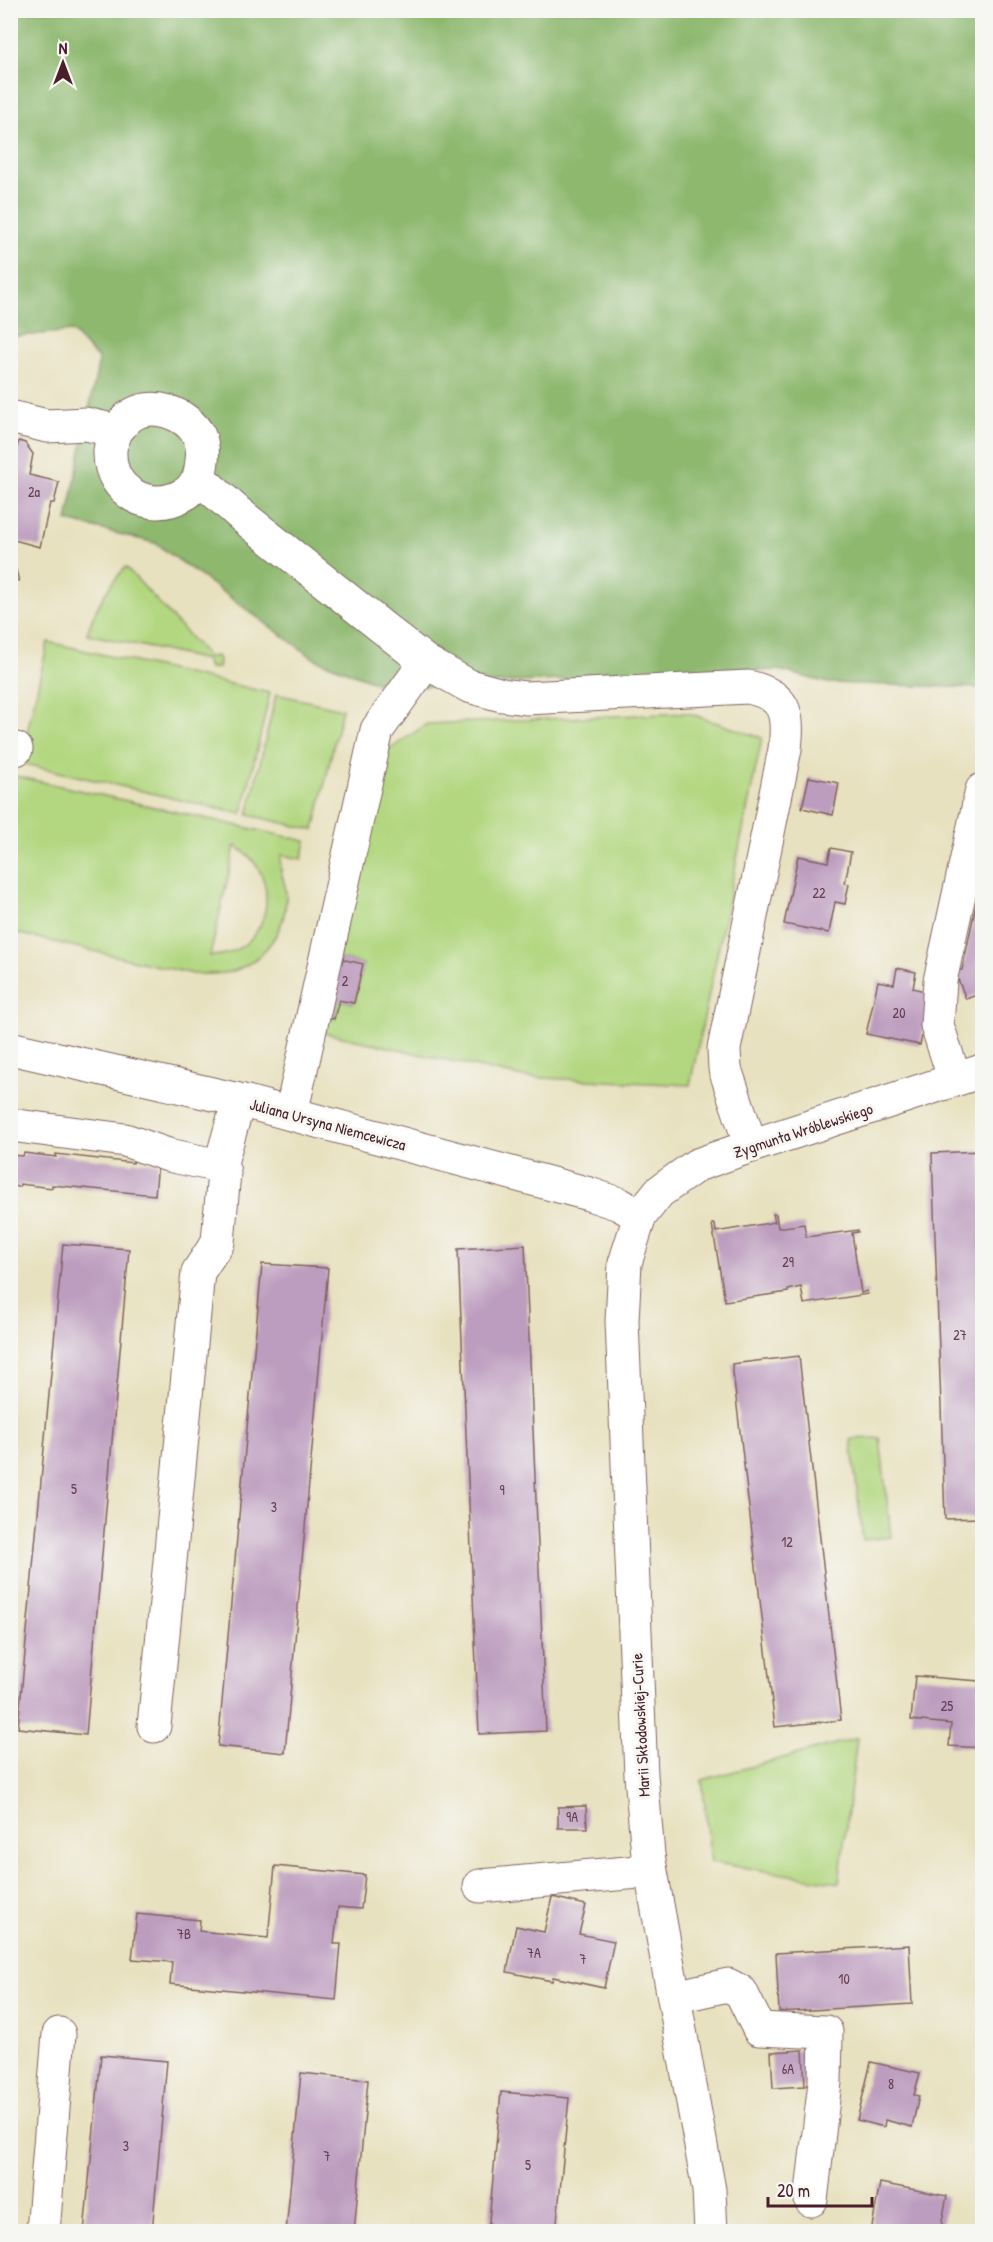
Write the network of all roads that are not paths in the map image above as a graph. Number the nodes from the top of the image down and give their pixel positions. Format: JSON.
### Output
{"nodes":[{"id":1,"x":10,"y":417,"type":"edge"},
{"id":2,"x":116,"y":431,"type":"junction"},
{"id":3,"x":199,"y":478,"type":"junction"},
{"id":4,"x":426,"y":662,"type":"junction"},
{"id":5,"x":982,"y":790,"type":"edge"},
{"id":6,"x":10,"y":1048,"type":"edge"},
{"id":7,"x":969,"y":1076,"type":"edge"},
{"id":8,"x":239,"y":1100,"type":"junction"},
{"id":9,"x":291,"y":1114,"type":"junction"},
{"id":10,"x":10,"y":1125,"type":"edge"},
{"id":11,"x":751,"y":1146,"type":"junction"},
{"id":12,"x":220,"y":1166,"type":"junction"},
{"id":13,"x":640,"y":1216,"type":"junction"},
{"id":14,"x":154,"y":1726,"type":"dead end"},
{"id":15,"x":650,"y":1871,"type":"junction"},
{"id":16,"x":480,"y":1886,"type":"dead end"},
{"id":17,"x":674,"y":1997,"type":"junction"},
{"id":18,"x":59,"y":2034,"type":"dead end"},
{"id":19,"x":811,"y":2200,"type":"dead end"},
{"id":20,"x":43,"y":2232,"type":"edge"},
{"id":21,"x":711,"y":2232,"type":"edge"}],
"edges":[{"from":1,"to":2,"type":"street"},
{"from":2,"to":3,"type":"street"},
{"from":2,"to":3,"type":"street"},
{"from":3,"to":4,"type":"street"},
{"from":4,"to":9,"type":"street"},
{"from":4,"to":11,"type":"street"},
{"from":5,"to":7,"type":"street"},
{"from":6,"to":8,"type":"street","name":"Juliana Ursyna Niemcewicza"},
{"from":7,"to":11,"type":"street","name":"Zygmunta Wróblewskiego"},
{"from":8,"to":9,"type":"street","name":"Juliana Ursyna Niemcewicza"},
{"from":8,"to":12,"type":"street"},
{"from":9,"to":13,"type":"street","name":"Juliana Ursyna Niemcewicza"},
{"from":10,"to":12,"type":"street"},
{"from":11,"to":13,"type":"street","name":"Zygmunta Wróblewskiego"},
{"from":12,"to":14,"type":"street"},
{"from":13,"to":15,"type":"street","name":"Marii Skłodowskiej-Curie"},
{"from":15,"to":16,"type":"street"},
{"from":15,"to":17,"type":"street","name":"Marii Skłodowskiej-Curie"},
{"from":17,"to":19,"type":"street"},
{"from":17,"to":21,"type":"street","name":"Marii Skłodowskiej-Curie"},
{"from":18,"to":20,"type":"street"}]}
